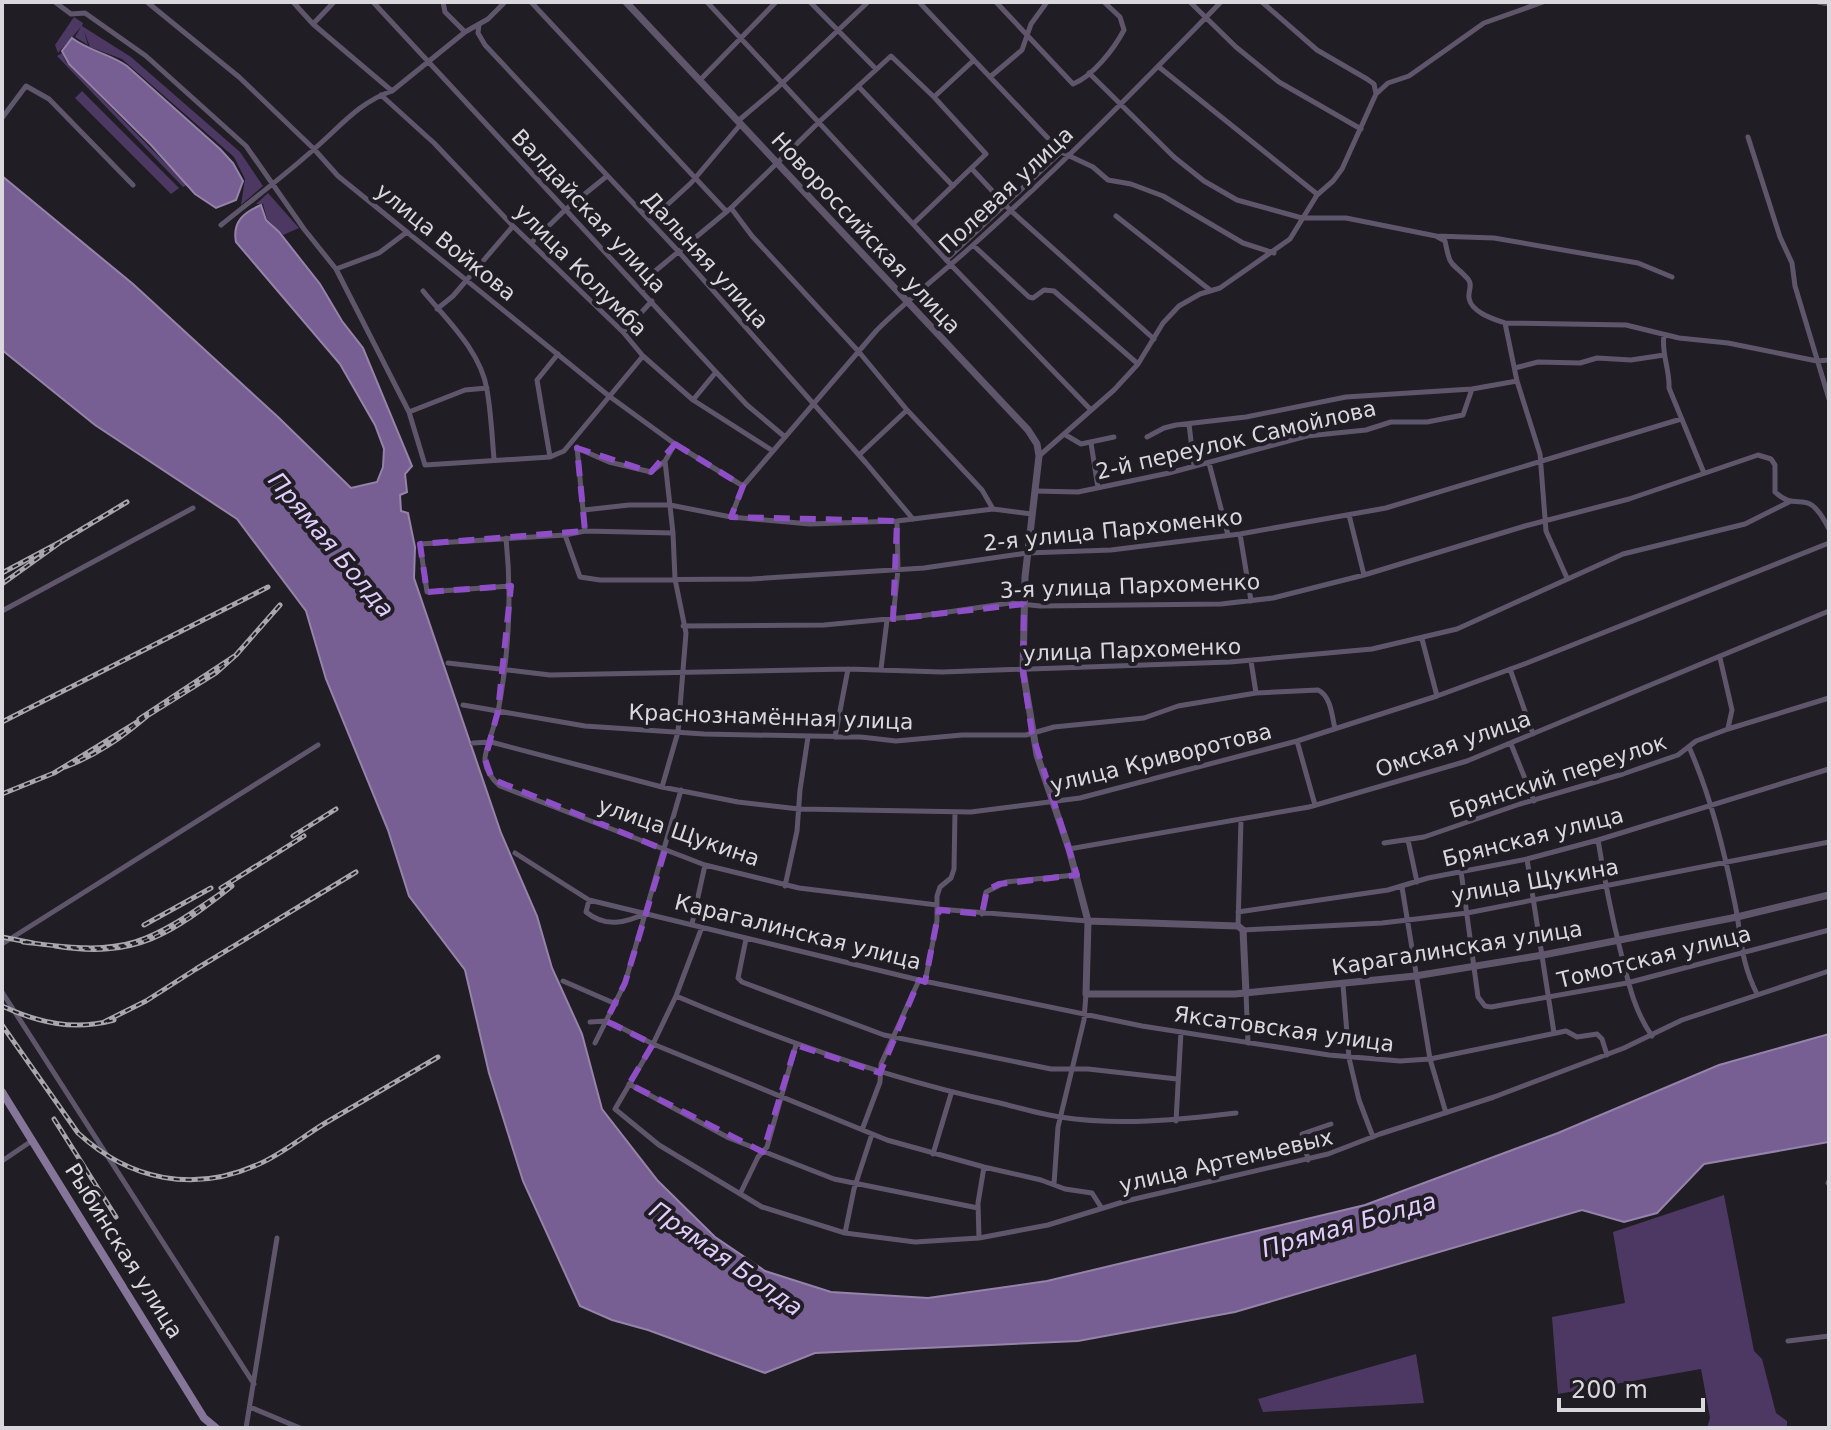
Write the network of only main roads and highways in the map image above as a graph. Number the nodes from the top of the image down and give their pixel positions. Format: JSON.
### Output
{"nodes":[{"id":1,"x":2,"y":1092,"type":"edge"},
{"id":2,"x":216,"y":1428,"type":"edge"}],
"edges":[{"from":1,"to":2,"type":"main road","name":"Рыбинская улица"}]}
